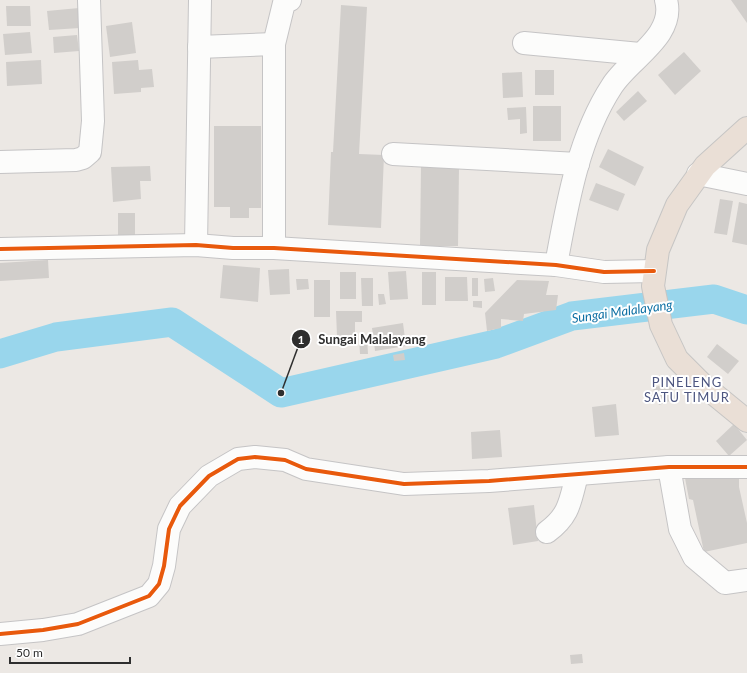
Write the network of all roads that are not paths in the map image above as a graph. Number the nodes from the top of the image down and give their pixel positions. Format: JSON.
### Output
{"nodes":[{"id":1,"x":89,"y":0,"type":"edge"},
{"id":2,"x":200,"y":0,"type":"edge"},
{"id":3,"x":290,"y":0,"type":"edge"},
{"id":4,"x":666,"y":0,"type":"edge"},
{"id":5,"x":524,"y":43,"type":"dead end"},
{"id":6,"x":274,"y":44,"type":"junction"},
{"id":7,"x":199,"y":47,"type":"junction"},
{"id":8,"x":640,"y":54,"type":"junction"},
{"id":9,"x":747,"y":128,"type":"edge"},
{"id":10,"x":393,"y":154,"type":"dead end"},
{"id":11,"x":0,"y":162,"type":"edge"},
{"id":12,"x":578,"y":164,"type":"junction"},
{"id":13,"x":698,"y":174,"type":"junction"},
{"id":14,"x":747,"y":184,"type":"edge"},
{"id":15,"x":196,"y":245,"type":"junction"},
{"id":16,"x":274,"y":248,"type":"junction"},
{"id":17,"x":0,"y":249,"type":"edge"},
{"id":18,"x":556,"y":265,"type":"junction"},
{"id":19,"x":653,"y":278,"type":"junction"},
{"id":20,"x":747,"y":421,"type":"edge"},
{"id":21,"x":669,"y":467,"type":"junction"},
{"id":22,"x":747,"y":467,"type":"edge"},
{"id":23,"x":578,"y":475,"type":"junction"},
{"id":24,"x":547,"y":532,"type":"dead end"},
{"id":25,"x":747,"y":580,"type":"edge"},
{"id":26,"x":0,"y":634,"type":"edge"}],
"edges":[{"from":1,"to":11,"type":"street"},
{"from":2,"to":7,"type":"street"},
{"from":3,"to":6,"type":"street"},
{"from":4,"to":8,"type":"street"},
{"from":5,"to":8,"type":"street"},
{"from":6,"to":7,"type":"street"},
{"from":6,"to":16,"type":"street"},
{"from":7,"to":15,"type":"street"},
{"from":8,"to":12,"type":"street"},
{"from":9,"to":13,"type":"highway"},
{"from":10,"to":12,"type":"street"},
{"from":12,"to":18,"type":"street"},
{"from":13,"to":14,"type":"street"},
{"from":13,"to":19,"type":"highway"},
{"from":15,"to":16,"type":"street"},
{"from":15,"to":17,"type":"street"},
{"from":16,"to":18,"type":"street"},
{"from":18,"to":19,"type":"street"},
{"from":19,"to":20,"type":"highway"},
{"from":21,"to":22,"type":"street"},
{"from":21,"to":23,"type":"street"},
{"from":21,"to":25,"type":"street"},
{"from":23,"to":24,"type":"street"},
{"from":23,"to":26,"type":"street"}]}
